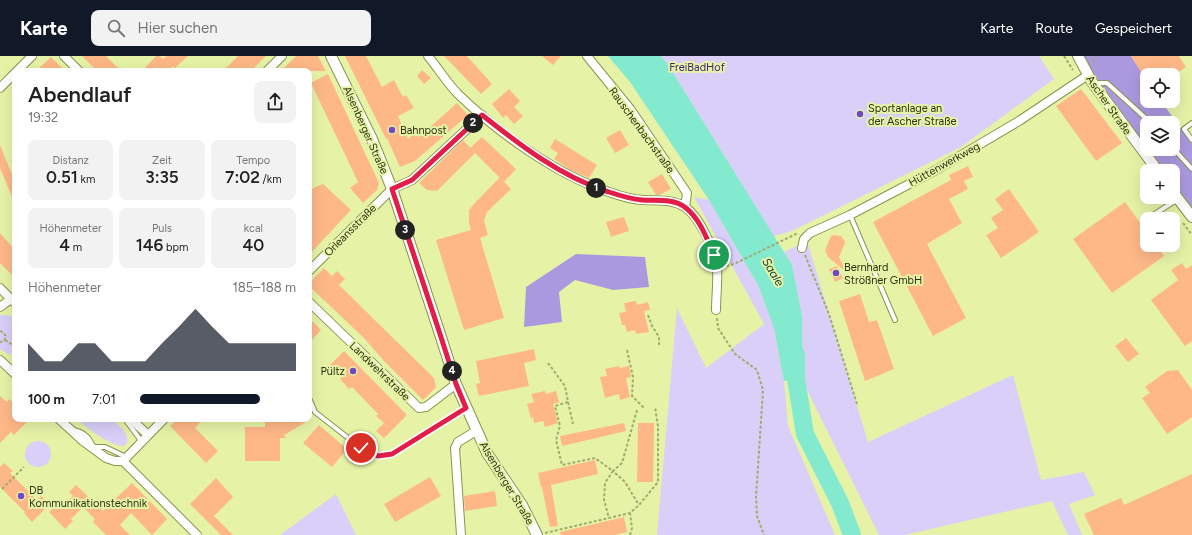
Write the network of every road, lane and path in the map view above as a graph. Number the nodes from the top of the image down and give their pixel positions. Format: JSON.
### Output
{"nodes":[{"id":1,"x":32,"y":56,"type":"edge"},
{"id":2,"x":64,"y":56,"type":"edge"},
{"id":3,"x":282,"y":56,"type":"edge"},
{"id":4,"x":331,"y":56,"type":"edge"},
{"id":5,"x":428,"y":56,"type":"edge"},
{"id":6,"x":587,"y":56,"type":"edge"},
{"id":7,"x":1064,"y":56,"type":"edge"},
{"id":8,"x":1078,"y":56,"type":"edge"},
{"id":9,"x":20,"y":68,"type":"edge"},
{"id":10,"x":76,"y":68,"type":"edge"},
{"id":11,"x":271,"y":68,"type":"edge"},
{"id":12,"x":12,"y":76,"type":"edge"},
{"id":13,"x":1086,"y":79,"type":"junction"},
{"id":14,"x":0,"y":88,"type":"edge"},
{"id":15,"x":482,"y":115,"type":"junction"},
{"id":16,"x":1143,"y":116,"type":"edge"},
{"id":17,"x":1192,"y":123,"type":"edge"},
{"id":18,"x":1192,"y":140,"type":"edge"},
{"id":19,"x":1180,"y":156,"type":"edge"},
{"id":20,"x":1153,"y":164,"type":"edge"},
{"id":21,"x":1192,"y":169,"type":"edge"},
{"id":22,"x":392,"y":189,"type":"junction"},
{"id":23,"x":1180,"y":200,"type":"edge"},
{"id":24,"x":1165,"y":204,"type":"edge"},
{"id":25,"x":685,"y":207,"type":"junction"},
{"id":26,"x":1156,"y":212,"type":"edge"},
{"id":27,"x":850,"y":215,"type":"junction"},
{"id":28,"x":1192,"y":217,"type":"edge"},
{"id":29,"x":786,"y":240,"type":"dead end"},
{"id":30,"x":802,"y":248,"type":"joint"},
{"id":31,"x":734,"y":264,"type":"dead end"},
{"id":32,"x":312,"y":268,"type":"edge"},
{"id":33,"x":0,"y":288,"type":"edge"},
{"id":34,"x":12,"y":300,"type":"edge"},
{"id":35,"x":12,"y":301,"type":"edge"},
{"id":36,"x":312,"y":305,"type":"edge"},
{"id":37,"x":0,"y":307,"type":"edge"},
{"id":38,"x":716,"y":310,"type":"joint"},
{"id":39,"x":648,"y":315,"type":"dead end"},
{"id":40,"x":895,"y":320,"type":"dead end"},
{"id":41,"x":0,"y":331,"type":"edge"},
{"id":42,"x":5,"y":340,"type":"junction"},
{"id":43,"x":0,"y":342,"type":"edge"},
{"id":44,"x":12,"y":344,"type":"edge"},
{"id":45,"x":659,"y":345,"type":"dead end"},
{"id":46,"x":627,"y":350,"type":"dead end"},
{"id":47,"x":0,"y":360,"type":"edge"},
{"id":48,"x":548,"y":363,"type":"dead end"},
{"id":49,"x":12,"y":369,"type":"edge"},
{"id":50,"x":456,"y":384,"type":"junction"},
{"id":51,"x":568,"y":402,"type":"junction"},
{"id":52,"x":857,"y":404,"type":"dead end"},
{"id":53,"x":312,"y":405,"type":"edge"},
{"id":54,"x":655,"y":407,"type":"dead end"},
{"id":55,"x":466,"y":408,"type":"junction"},
{"id":56,"x":646,"y":409,"type":"dead end"},
{"id":57,"x":637,"y":410,"type":"dead end"},
{"id":58,"x":62,"y":422,"type":"edge"},
{"id":59,"x":68,"y":422,"type":"edge"},
{"id":60,"x":126,"y":422,"type":"edge"},
{"id":61,"x":133,"y":422,"type":"edge"},
{"id":62,"x":161,"y":422,"type":"edge"},
{"id":63,"x":573,"y":424,"type":"dead end"},
{"id":64,"x":70,"y":429,"type":"junction"},
{"id":65,"x":476,"y":431,"type":"junction"},
{"id":66,"x":148,"y":435,"type":"junction"},
{"id":67,"x":142,"y":442,"type":"junction"},
{"id":68,"x":125,"y":459,"type":"junction"},
{"id":69,"x":24,"y":467,"type":"dead end"},
{"id":70,"x":613,"y":472,"type":"junction"},
{"id":71,"x":2,"y":488,"type":"dead end"},
{"id":72,"x":639,"y":505,"type":"junction"},
{"id":73,"x":630,"y":513,"type":"junction"},
{"id":74,"x":609,"y":518,"type":"junction"},
{"id":75,"x":198,"y":535,"type":"edge"},
{"id":76,"x":461,"y":535,"type":"edge"},
{"id":77,"x":537,"y":535,"type":"edge"},
{"id":78,"x":630,"y":535,"type":"edge"},
{"id":79,"x":764,"y":535,"type":"edge"}],
"edges":[{"from":1,"to":9,"type":"street"},
{"from":2,"to":10,"type":"street"},
{"from":3,"to":11,"type":"street"},
{"from":4,"to":22,"type":"street","name":"Alsenberger Straße"},
{"from":5,"to":15,"type":"street"},
{"from":6,"to":25,"type":"street","name":"Rauschenbachstraße"},
{"from":7,"to":13,"type":"path"},
{"from":8,"to":13,"type":"street","name":"Ascher Straße"},
{"from":12,"to":14,"type":"street"},
{"from":13,"to":16,"type":"lane"},
{"from":13,"to":20,"type":"street","name":"Ascher Straße"},
{"from":13,"to":27,"type":"street","name":"Hüttenwerkweg"},
{"from":15,"to":22,"type":"street"},
{"from":15,"to":25,"type":"street"},
{"from":17,"to":18,"type":"lane"},
{"from":19,"to":21,"type":"lane"},
{"from":22,"to":32,"type":"street","name":"Orleansstraße"},
{"from":22,"to":50,"type":"street","name":"Alsenberger Straße"},
{"from":23,"to":28,"type":"street"},
{"from":24,"to":26,"type":"lane"},
{"from":25,"to":38,"type":"street"},
{"from":27,"to":30,"type":"street","name":"Hüttenwerkweg"},
{"from":27,"to":40,"type":"lane"},
{"from":29,"to":31,"type":"path"},
{"from":30,"to":52,"type":"path"},
{"from":33,"to":34,"type":"street"},
{"from":35,"to":37,"type":"street"},
{"from":36,"to":50,"type":"street","name":"Landwehrstraße"},
{"from":38,"to":79,"type":"path"},
{"from":39,"to":45,"type":"path"},
{"from":41,"to":42,"type":"path"},
{"from":42,"to":43,"type":"path"},
{"from":42,"to":44,"type":"path"},
{"from":46,"to":56,"type":"path"},
{"from":47,"to":49,"type":"street"},
{"from":48,"to":51,"type":"path"},
{"from":50,"to":55,"type":"street","name":"Alsenberger Straße"},
{"from":51,"to":63,"type":"path"},
{"from":51,"to":70,"type":"path"},
{"from":53,"to":55,"type":"lane"},
{"from":54,"to":72,"type":"path"},
{"from":55,"to":65,"type":"street","name":"Alsenberger Straße"},
{"from":57,"to":70,"type":"path"},
{"from":58,"to":64,"type":"street"},
{"from":59,"to":64,"type":"lane"},
{"from":60,"to":67,"type":"lane"},
{"from":61,"to":66,"type":"street"},
{"from":62,"to":66,"type":"street"},
{"from":64,"to":68,"type":"street"},
{"from":65,"to":76,"type":"street","name":"Alsenberger Straße"},
{"from":65,"to":77,"type":"street","name":"Alsenberger Straße"},
{"from":66,"to":67,"type":"street"},
{"from":67,"to":68,"type":"street"},
{"from":68,"to":75,"type":"street"},
{"from":69,"to":71,"type":"path"},
{"from":70,"to":72,"type":"path"},
{"from":70,"to":74,"type":"path"},
{"from":72,"to":73,"type":"path"},
{"from":73,"to":74,"type":"path"},
{"from":73,"to":78,"type":"path"},
{"from":74,"to":77,"type":"path"}]}
